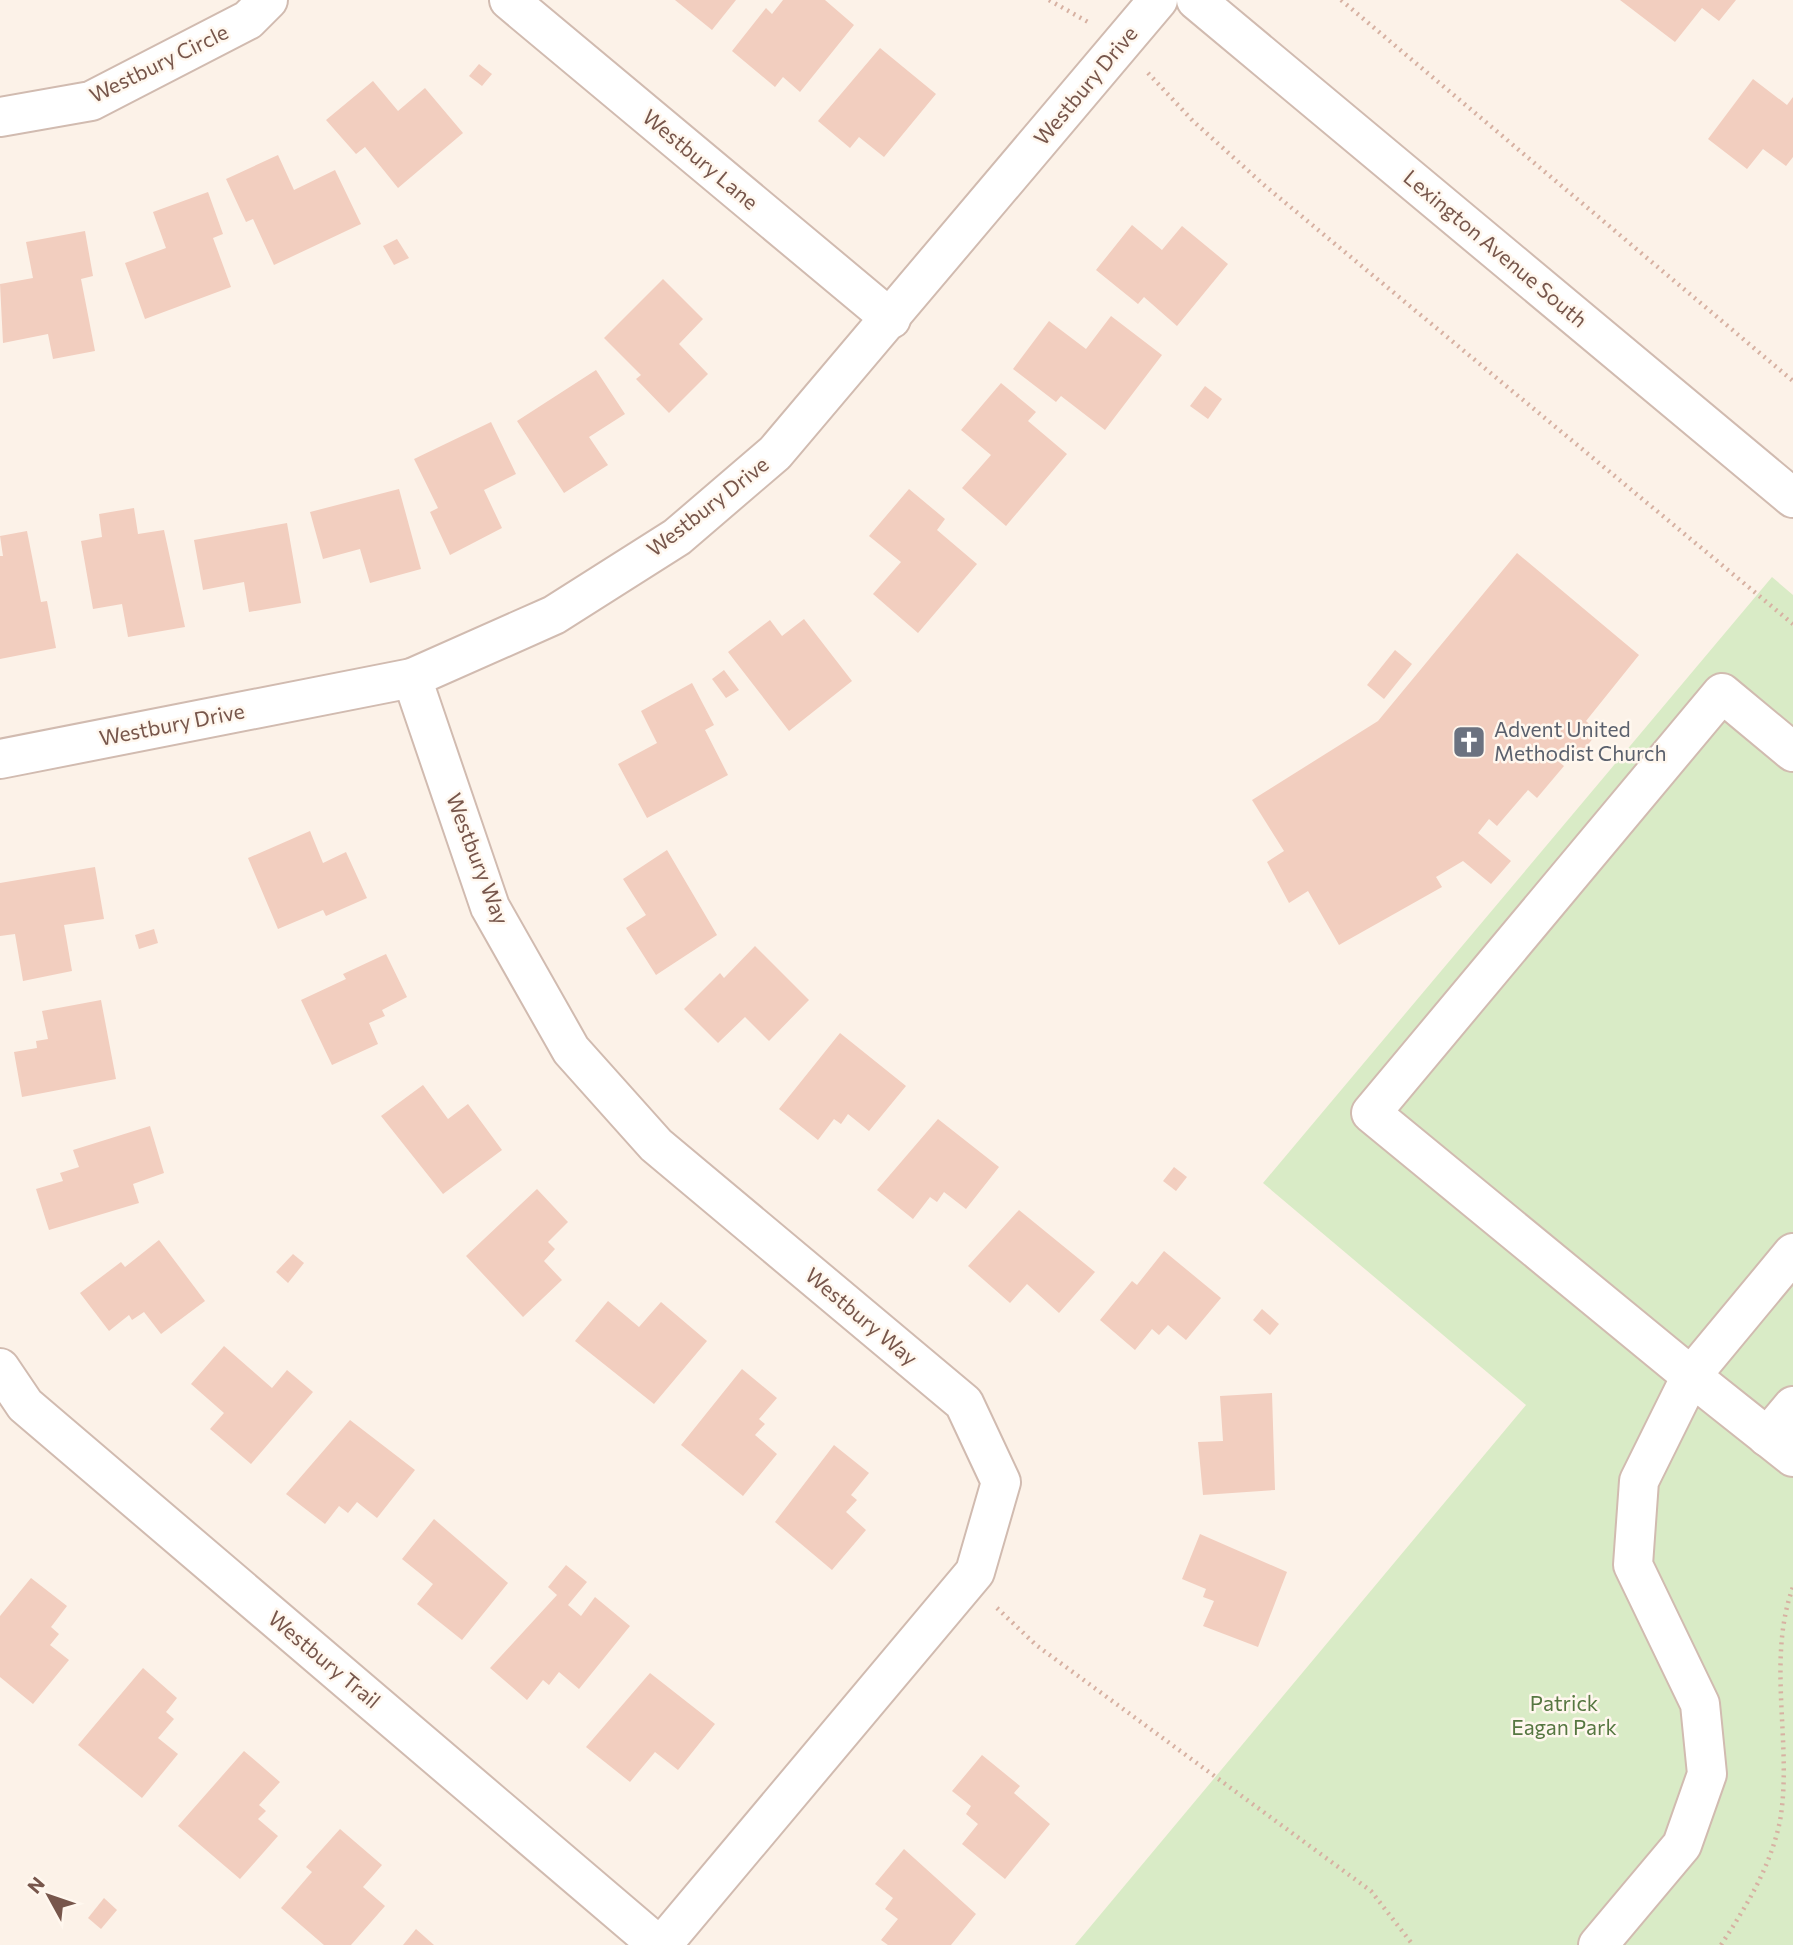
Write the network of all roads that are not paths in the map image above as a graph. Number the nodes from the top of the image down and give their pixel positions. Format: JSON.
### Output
{"nodes":[{"id":1,"x":268,"y":0,"type":"edge"},
{"id":2,"x":509,"y":0,"type":"edge"},
{"id":3,"x":1158,"y":0,"type":"edge"},
{"id":4,"x":1196,"y":0,"type":"edge"},
{"id":5,"x":0,"y":117,"type":"edge"},
{"id":6,"x":891,"y":319,"type":"junction"},
{"id":7,"x":1793,"y":498,"type":"edge"},
{"id":8,"x":412,"y":678,"type":"junction"},
{"id":9,"x":1793,"y":752,"type":"edge"},
{"id":10,"x":0,"y":759,"type":"edge"},
{"id":11,"x":1793,"y":1253,"type":"edge"},
{"id":12,"x":0,"y":1368,"type":"edge"},
{"id":13,"x":1690,"y":1376,"type":"junction"},
{"id":14,"x":1793,"y":1406,"type":"edge"},
{"id":15,"x":12,"y":1414,"type":"edge"},
{"id":16,"x":1780,"y":1447,"type":"edge"},
{"id":17,"x":660,"y":1945,"type":"edge"},
{"id":18,"x":1598,"y":1945,"type":"edge"}],
"edges":[{"from":1,"to":5,"type":"street","name":"Westbury Circle"},
{"from":2,"to":6,"type":"street","name":"Westbury Lane"},
{"from":3,"to":6,"type":"street","name":"Westbury Drive"},
{"from":4,"to":7,"type":"street","name":"Lexington Avenue South"},
{"from":6,"to":8,"type":"street","name":"Westbury Drive"},
{"from":8,"to":10,"type":"street","name":"Westbury Drive"},
{"from":8,"to":17,"type":"street","name":"Westbury Way"},
{"from":9,"to":13,"type":"street"},
{"from":11,"to":13,"type":"street"},
{"from":12,"to":15,"type":"street","name":"Westbury Trail"},
{"from":13,"to":16,"type":"street"},
{"from":13,"to":18,"type":"street"},
{"from":14,"to":16,"type":"street"},
{"from":15,"to":17,"type":"street","name":"Westbury Trail"}]}
